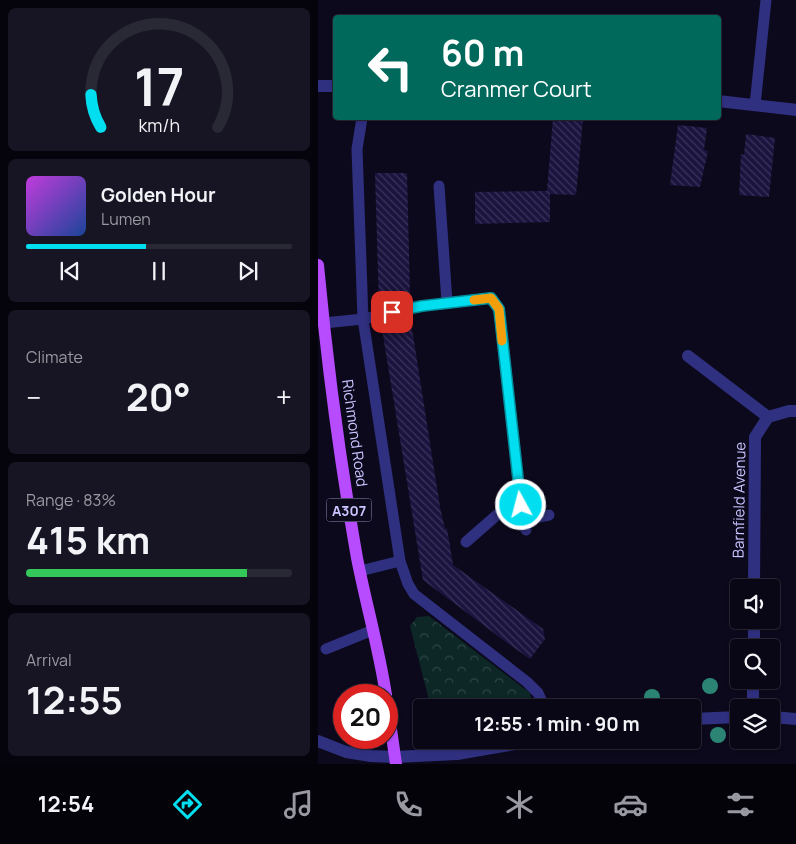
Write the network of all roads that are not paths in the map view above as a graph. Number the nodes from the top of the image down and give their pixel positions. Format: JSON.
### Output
{"nodes":[{"id":1,"x":766,"y":0,"type":"edge"},
{"id":2,"x":318,"y":86,"type":"edge"},
{"id":3,"x":333,"y":86,"type":"edge"},
{"id":4,"x":721,"y":101,"type":"edge"},
{"id":5,"x":755,"y":105,"type":"junction"},
{"id":6,"x":796,"y":110,"type":"edge"},
{"id":7,"x":362,"y":120,"type":"edge"},
{"id":8,"x":439,"y":186,"type":"dead end"},
{"id":9,"x":318,"y":265,"type":"edge"},
{"id":10,"x":447,"y":302,"type":"junction"},
{"id":11,"x":363,"y":319,"type":"junction"},
{"id":12,"x":324,"y":323,"type":"junction"},
{"id":13,"x":688,"y":356,"type":"dead end"},
{"id":14,"x":796,"y":411,"type":"edge"},
{"id":15,"x":768,"y":417,"type":"junction"},
{"id":16,"x":521,"y":505,"type":"junction"},
{"id":17,"x":549,"y":515,"type":"dead end"},
{"id":18,"x":466,"y":542,"type":"dead end"},
{"id":19,"x":400,"y":561,"type":"junction"},
{"id":20,"x":360,"y":571,"type":"junction"},
{"id":21,"x":754,"y":579,"type":"edge"},
{"id":22,"x":373,"y":630,"type":"junction"},
{"id":23,"x":326,"y":648,"type":"dead end"},
{"id":24,"x":384,"y":684,"type":"edge"},
{"id":25,"x":541,"y":699,"type":"edge"},
{"id":26,"x":730,"y":717,"type":"edge"},
{"id":27,"x":780,"y":718,"type":"edge"},
{"id":28,"x":701,"y":719,"type":"edge"},
{"id":29,"x":796,"y":719,"type":"edge"},
{"id":30,"x":318,"y":741,"type":"edge"},
{"id":31,"x":486,"y":749,"type":"edge"},
{"id":32,"x":395,"y":761,"type":"edge"}],
"edges":[{"from":1,"to":5,"type":"lane"},
{"from":2,"to":3,"type":"street"},
{"from":4,"to":5,"type":"street"},
{"from":5,"to":6,"type":"street"},
{"from":7,"to":11,"type":"lane"},
{"from":8,"to":10,"type":"lane"},
{"from":9,"to":12,"type":"main road","number":"A307"},
{"from":10,"to":11,"type":"lane"},
{"from":10,"to":16,"type":"lane"},
{"from":11,"to":12,"type":"lane"},
{"from":11,"to":19,"type":"lane"},
{"from":12,"to":20,"type":"main road","name":"Richmond Road","number":"A307"},
{"from":13,"to":15,"type":"street"},
{"from":14,"to":15,"type":"street"},
{"from":15,"to":21,"type":"street","name":"Barnfield Avenue"},
{"from":16,"to":17,"type":"lane"},
{"from":16,"to":18,"type":"lane"},
{"from":19,"to":20,"type":"lane"},
{"from":19,"to":25,"type":"lane"},
{"from":20,"to":22,"type":"main road","name":"Richmond Road","number":"A307"},
{"from":22,"to":23,"type":"lane"},
{"from":22,"to":24,"type":"main road","name":"Richmond Road","number":"A307"},
{"from":26,"to":28,"type":"street"},
{"from":27,"to":29,"type":"street"},
{"from":30,"to":32,"type":"street"},
{"from":31,"to":32,"type":"street"}]}
